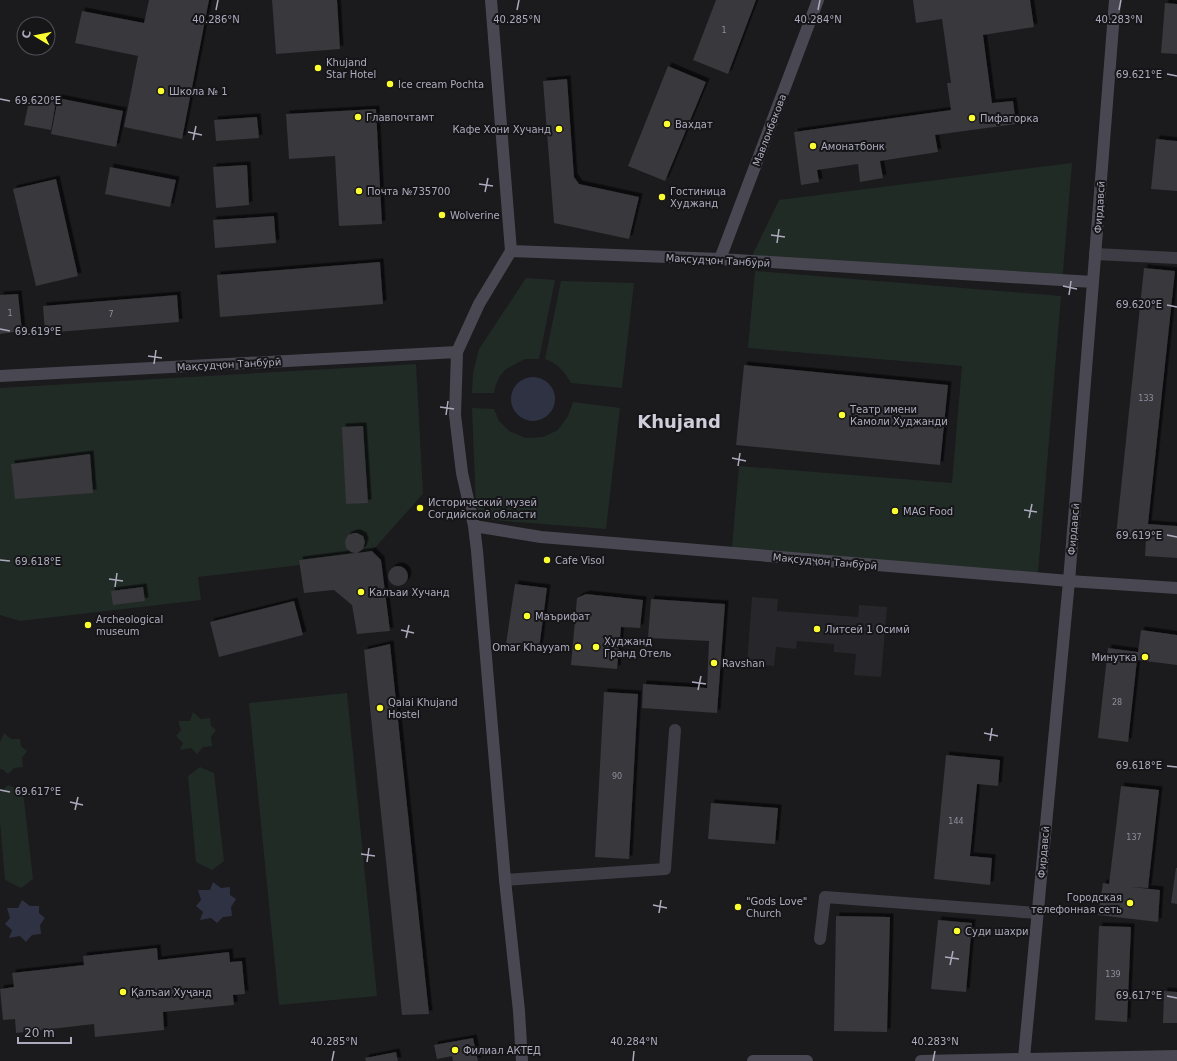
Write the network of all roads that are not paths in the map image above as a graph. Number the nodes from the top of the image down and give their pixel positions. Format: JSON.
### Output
{"nodes":[{"id":1,"x":491,"y":0,"type":"edge"},
{"id":2,"x":818,"y":0,"type":"edge"},
{"id":3,"x":1115,"y":0,"type":"edge"},
{"id":4,"x":511,"y":251,"type":"junction"},
{"id":5,"x":1095,"y":254,"type":"junction"},
{"id":6,"x":1177,"y":258,"type":"edge"},
{"id":7,"x":720,"y":259,"type":"junction"},
{"id":8,"x":1093,"y":282,"type":"junction"},
{"id":9,"x":457,"y":352,"type":"junction"},
{"id":10,"x":0,"y":376,"type":"edge"},
{"id":11,"x":474,"y":526,"type":"junction"},
{"id":12,"x":1069,"y":581,"type":"junction"},
{"id":13,"x":1177,"y":588,"type":"edge"},
{"id":14,"x":674,"y":730,"type":"dead end"},
{"id":15,"x":505,"y":880,"type":"junction"},
{"id":16,"x":1037,"y":913,"type":"junction"},
{"id":17,"x":820,"y":939,"type":"dead end"},
{"id":18,"x":1177,"y":1056,"type":"edge"},
{"id":19,"x":1024,"y":1058,"type":"junction"},
{"id":20,"x":522,"y":1061,"type":"edge"},
{"id":21,"x":753,"y":1061,"type":"edge"},
{"id":22,"x":807,"y":1061,"type":"edge"},
{"id":23,"x":921,"y":1061,"type":"edge"}],
"edges":[{"from":1,"to":4,"type":"street"},
{"from":2,"to":7,"type":"street","name":"Мавлонбекова"},
{"from":3,"to":5,"type":"street","name":"Фирдавсӣ"},
{"from":4,"to":7,"type":"street","name":"Мақсудҷон Танбӯрӣ"},
{"from":4,"to":9,"type":"street"},
{"from":5,"to":6,"type":"street"},
{"from":5,"to":8,"type":"street","name":"Фирдавсӣ"},
{"from":7,"to":8,"type":"street","name":"Мақсудҷон Танбӯрӣ"},
{"from":8,"to":12,"type":"street","name":"Фирдавсӣ"},
{"from":9,"to":10,"type":"street","name":"Мақсудҷон Танбӯрӣ"},
{"from":9,"to":11,"type":"street"},
{"from":11,"to":12,"type":"street","name":"Мақсудҷон Танбӯрӣ"},
{"from":11,"to":15,"type":"street"},
{"from":12,"to":13,"type":"street","name":"Мақсудҷон Танбӯрӣ"},
{"from":12,"to":16,"type":"street","name":"Фирдавсӣ"},
{"from":14,"to":15,"type":"street"},
{"from":15,"to":20,"type":"street"},
{"from":16,"to":17,"type":"street"},
{"from":16,"to":19,"type":"street","name":"Фирдавсӣ"},
{"from":18,"to":19,"type":"street"},
{"from":19,"to":23,"type":"street"},
{"from":21,"to":22,"type":"street"}]}
